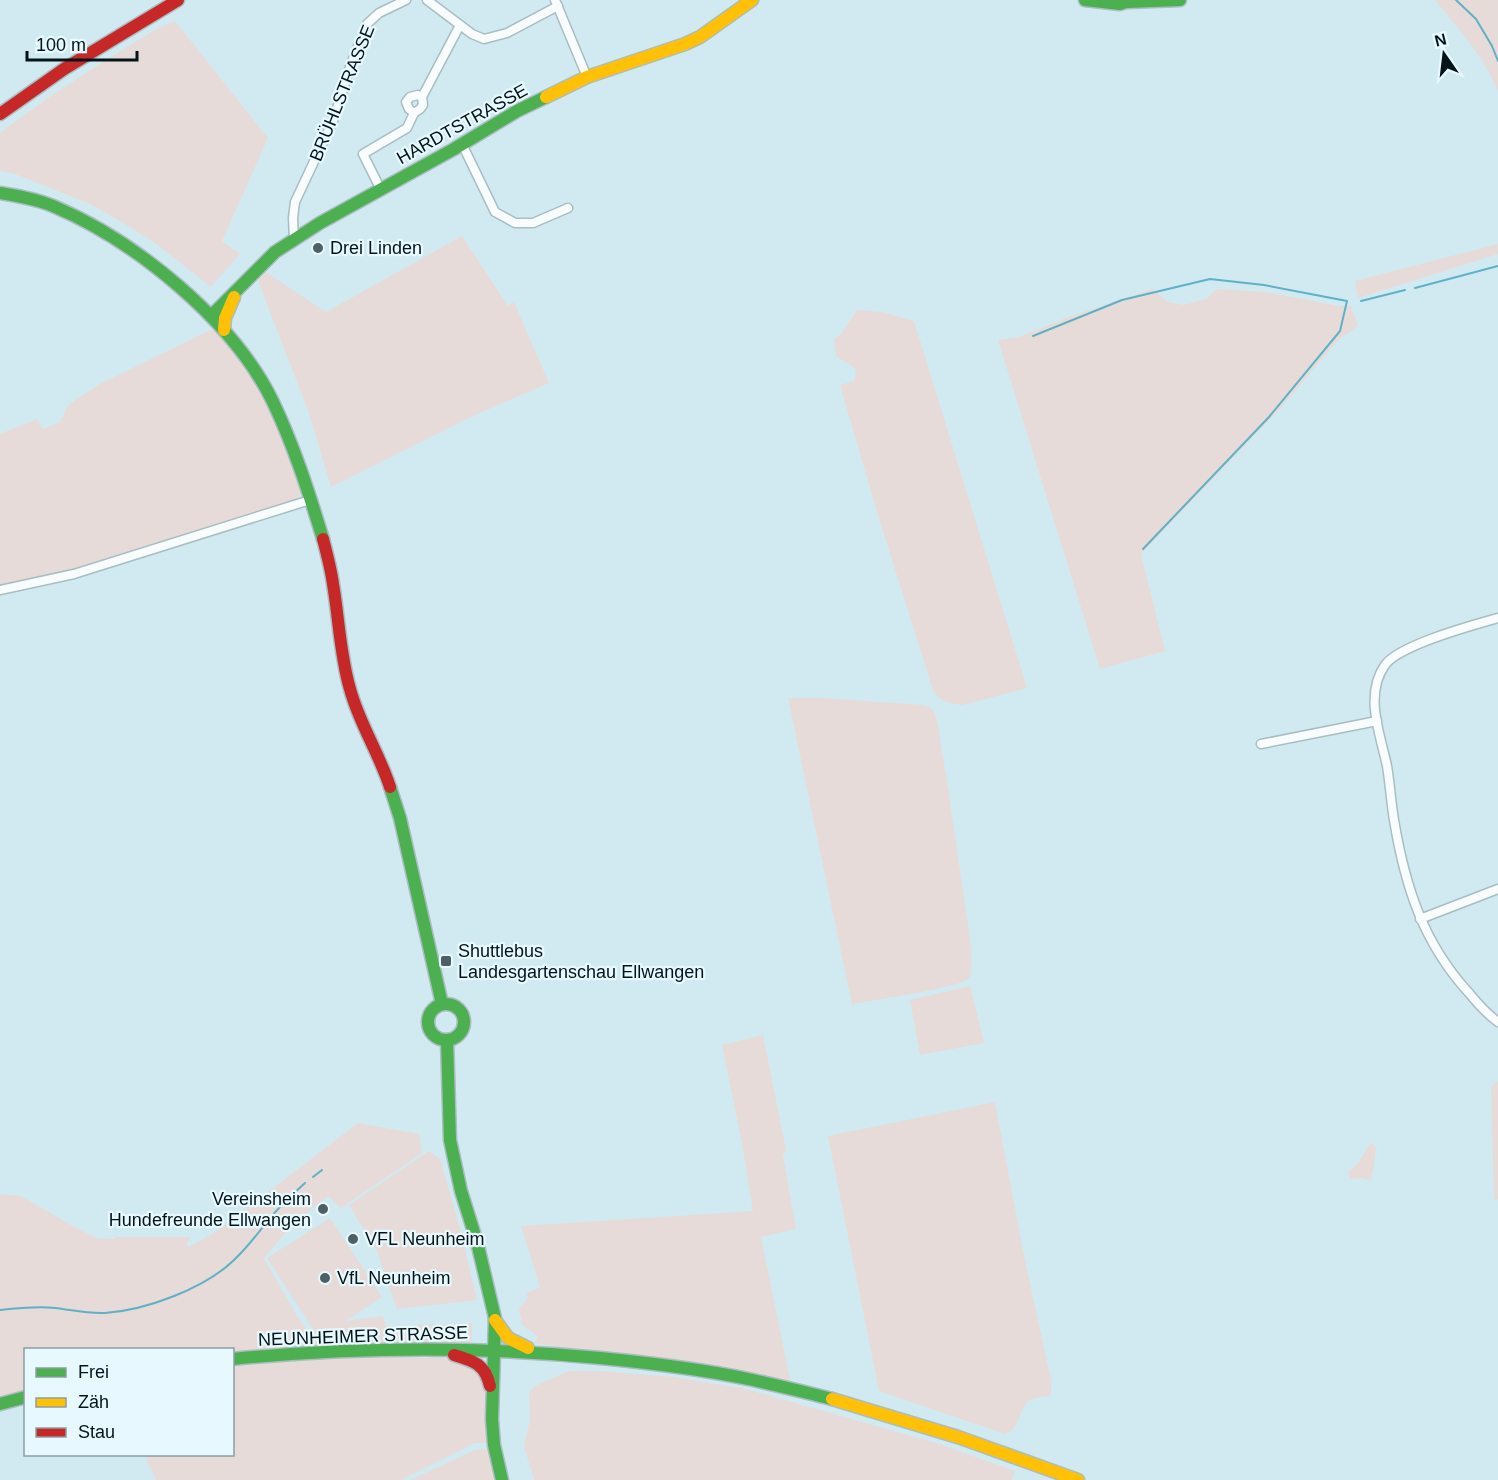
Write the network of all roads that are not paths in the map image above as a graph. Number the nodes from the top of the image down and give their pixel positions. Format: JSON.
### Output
{"nodes":[{"id":1,"x":177,"y":0,"type":"edge"},
{"id":2,"x":406,"y":0,"type":"edge"},
{"id":3,"x":428,"y":0,"type":"edge"},
{"id":4,"x":446,"y":0,"type":"edge"},
{"id":5,"x":752,"y":0,"type":"edge"},
{"id":6,"x":1085,"y":0,"type":"edge"},
{"id":7,"x":1180,"y":0,"type":"edge"},
{"id":8,"x":1124,"y":1,"type":"edge"},
{"id":9,"x":392,"y":3,"type":"edge"},
{"id":10,"x":556,"y":3,"type":"edge"},
{"id":11,"x":439,"y":8,"type":"junction"},
{"id":12,"x":460,"y":25,"type":"junction"},
{"id":13,"x":587,"y":77,"type":"junction"},
{"id":14,"x":0,"y":114,"type":"edge"},
{"id":15,"x":462,"y":144,"type":"junction"},
{"id":16,"x":381,"y":190,"type":"junction"},
{"id":17,"x":0,"y":193,"type":"edge"},
{"id":18,"x":567,"y":208,"type":"dead end"},
{"id":19,"x":294,"y":239,"type":"junction"},
{"id":20,"x":236,"y":291,"type":"junction"},
{"id":21,"x":211,"y":316,"type":"junction"},
{"id":22,"x":224,"y":330,"type":"junction"},
{"id":23,"x":310,"y":500,"type":"junction"},
{"id":24,"x":0,"y":590,"type":"edge"},
{"id":25,"x":1496,"y":618,"type":"edge"},
{"id":26,"x":1377,"y":721,"type":"junction"},
{"id":27,"x":1261,"y":744,"type":"dead end"},
{"id":28,"x":1498,"y":889,"type":"edge"},
{"id":29,"x":1420,"y":919,"type":"junction"},
{"id":30,"x":442,"y":1004,"type":"junction"},
{"id":31,"x":1498,"y":1022,"type":"edge"},
{"id":32,"x":447,"y":1040,"type":"junction"},
{"id":33,"x":495,"y":1318,"type":"junction"},
{"id":34,"x":439,"y":1350,"type":"junction"},
{"id":35,"x":494,"y":1350,"type":"junction"},
{"id":36,"x":540,"y":1353,"type":"junction"},
{"id":37,"x":234,"y":1359,"type":"edge"},
{"id":38,"x":491,"y":1396,"type":"junction"},
{"id":39,"x":24,"y":1398,"type":"edge"},
{"id":40,"x":0,"y":1404,"type":"edge"},
{"id":41,"x":502,"y":1480,"type":"edge"},
{"id":42,"x":1078,"y":1480,"type":"edge"}],
"edges":[{"from":1,"to":14,"type":"main road"},
{"from":2,"to":9,"type":"street","name":"BRÜHLSTRASSE"},
{"from":3,"to":11,"type":"street"},
{"from":4,"to":11,"type":"street"},
{"from":5,"to":13,"type":"main road","name":"HARDTSTRASSE"},
{"from":6,"to":8,"type":"main road"},
{"from":7,"to":8,"type":"main road"},
{"from":9,"to":19,"type":"street","name":"BRÜHLSTRASSE"},
{"from":10,"to":12,"type":"street"},
{"from":10,"to":13,"type":"street"},
{"from":11,"to":12,"type":"street"},
{"from":12,"to":16,"type":"street"},
{"from":13,"to":15,"type":"main road","name":"HARDTSTRASSE"},
{"from":15,"to":16,"type":"main road","name":"HARDTSTRASSE"},
{"from":15,"to":18,"type":"street"},
{"from":16,"to":19,"type":"main road","name":"HARDTSTRASSE"},
{"from":17,"to":21,"type":"main road"},
{"from":19,"to":20,"type":"main road","name":"HARDTSTRASSE"},
{"from":20,"to":21,"type":"main road","name":"HARDTSTRASSE"},
{"from":20,"to":22,"type":"main road"},
{"from":21,"to":22,"type":"main road"},
{"from":22,"to":23,"type":"main road"},
{"from":23,"to":24,"type":"street"},
{"from":23,"to":30,"type":"main road"},
{"from":25,"to":26,"type":"street"},
{"from":26,"to":27,"type":"street"},
{"from":26,"to":29,"type":"street"},
{"from":28,"to":29,"type":"street"},
{"from":29,"to":31,"type":"street"},
{"from":30,"to":32,"type":"main road"},
{"from":30,"to":32,"type":"main road"},
{"from":32,"to":33,"type":"main road"},
{"from":33,"to":35,"type":"main road"},
{"from":33,"to":36,"type":"main road"},
{"from":34,"to":35,"type":"main road","name":"NEUNHEIMER STRASSE"},
{"from":34,"to":37,"type":"main road","name":"NEUNHEIMER STRASSE"},
{"from":34,"to":38,"type":"main road"},
{"from":35,"to":36,"type":"main road","name":"NEUNHEIMER STRASSE"},
{"from":35,"to":38,"type":"main road"},
{"from":36,"to":42,"type":"main road"},
{"from":38,"to":41,"type":"main road"},
{"from":39,"to":40,"type":"main road"}]}
